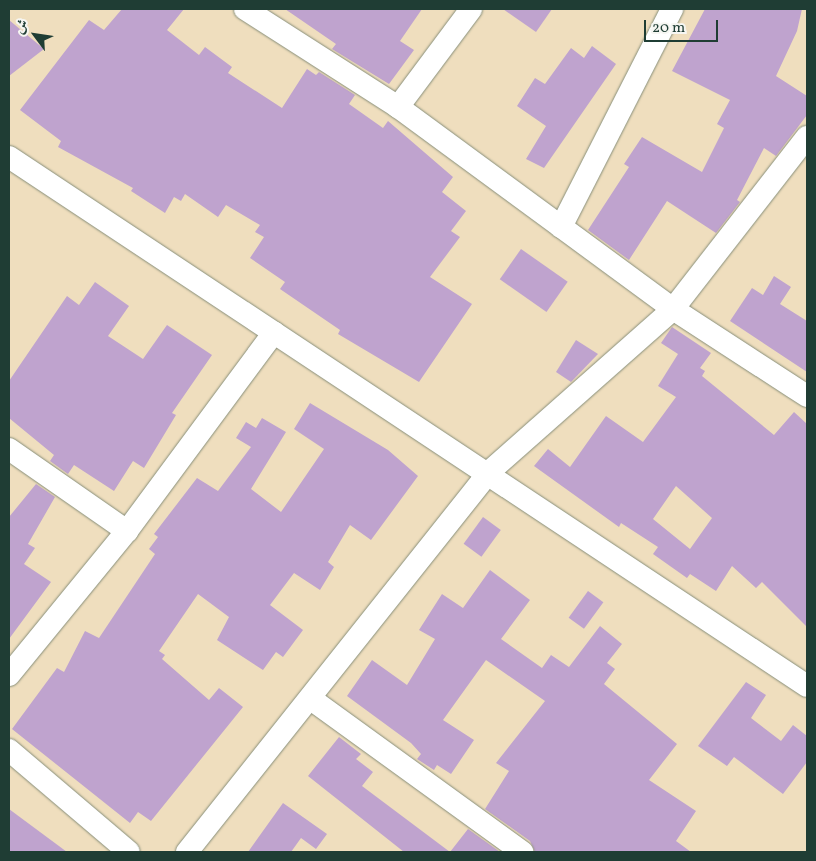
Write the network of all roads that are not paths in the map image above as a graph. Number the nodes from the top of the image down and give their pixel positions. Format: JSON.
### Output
{"nodes":[{"id":1,"x":245,"y":9,"type":"edge"},
{"id":2,"x":471,"y":9,"type":"edge"},
{"id":3,"x":672,"y":9,"type":"edge"},
{"id":4,"x":269,"y":16,"type":"edge"},
{"id":5,"x":398,"y":107,"type":"junction"},
{"id":6,"x":807,"y":137,"type":"edge"},
{"id":7,"x":9,"y":157,"type":"edge"},
{"id":8,"x":561,"y":227,"type":"junction"},
{"id":9,"x":673,"y":309,"type":"junction"},
{"id":10,"x":274,"y":332,"type":"junction"},
{"id":11,"x":807,"y":396,"type":"edge"},
{"id":12,"x":9,"y":449,"type":"edge"},
{"id":13,"x":489,"y":472,"type":"junction"},
{"id":14,"x":127,"y":531,"type":"junction"},
{"id":15,"x":9,"y":675,"type":"edge"},
{"id":16,"x":807,"y":686,"type":"edge"},
{"id":17,"x":311,"y":699,"type":"junction"},
{"id":18,"x":9,"y":750,"type":"edge"},
{"id":19,"x":129,"y":852,"type":"edge"},
{"id":20,"x":187,"y":852,"type":"edge"},
{"id":21,"x":522,"y":852,"type":"edge"}],
"edges":[{"from":1,"to":4,"type":"street"},
{"from":2,"to":5,"type":"street"},
{"from":3,"to":8,"type":"street"},
{"from":4,"to":5,"type":"street"},
{"from":5,"to":8,"type":"street"},
{"from":6,"to":9,"type":"street"},
{"from":7,"to":10,"type":"street"},
{"from":8,"to":9,"type":"street"},
{"from":9,"to":11,"type":"street"},
{"from":9,"to":13,"type":"street"},
{"from":10,"to":13,"type":"street"},
{"from":10,"to":14,"type":"street"},
{"from":12,"to":14,"type":"street"},
{"from":13,"to":16,"type":"street"},
{"from":13,"to":17,"type":"street"},
{"from":14,"to":15,"type":"street"},
{"from":17,"to":20,"type":"street"},
{"from":17,"to":21,"type":"street"},
{"from":18,"to":19,"type":"street"}]}
